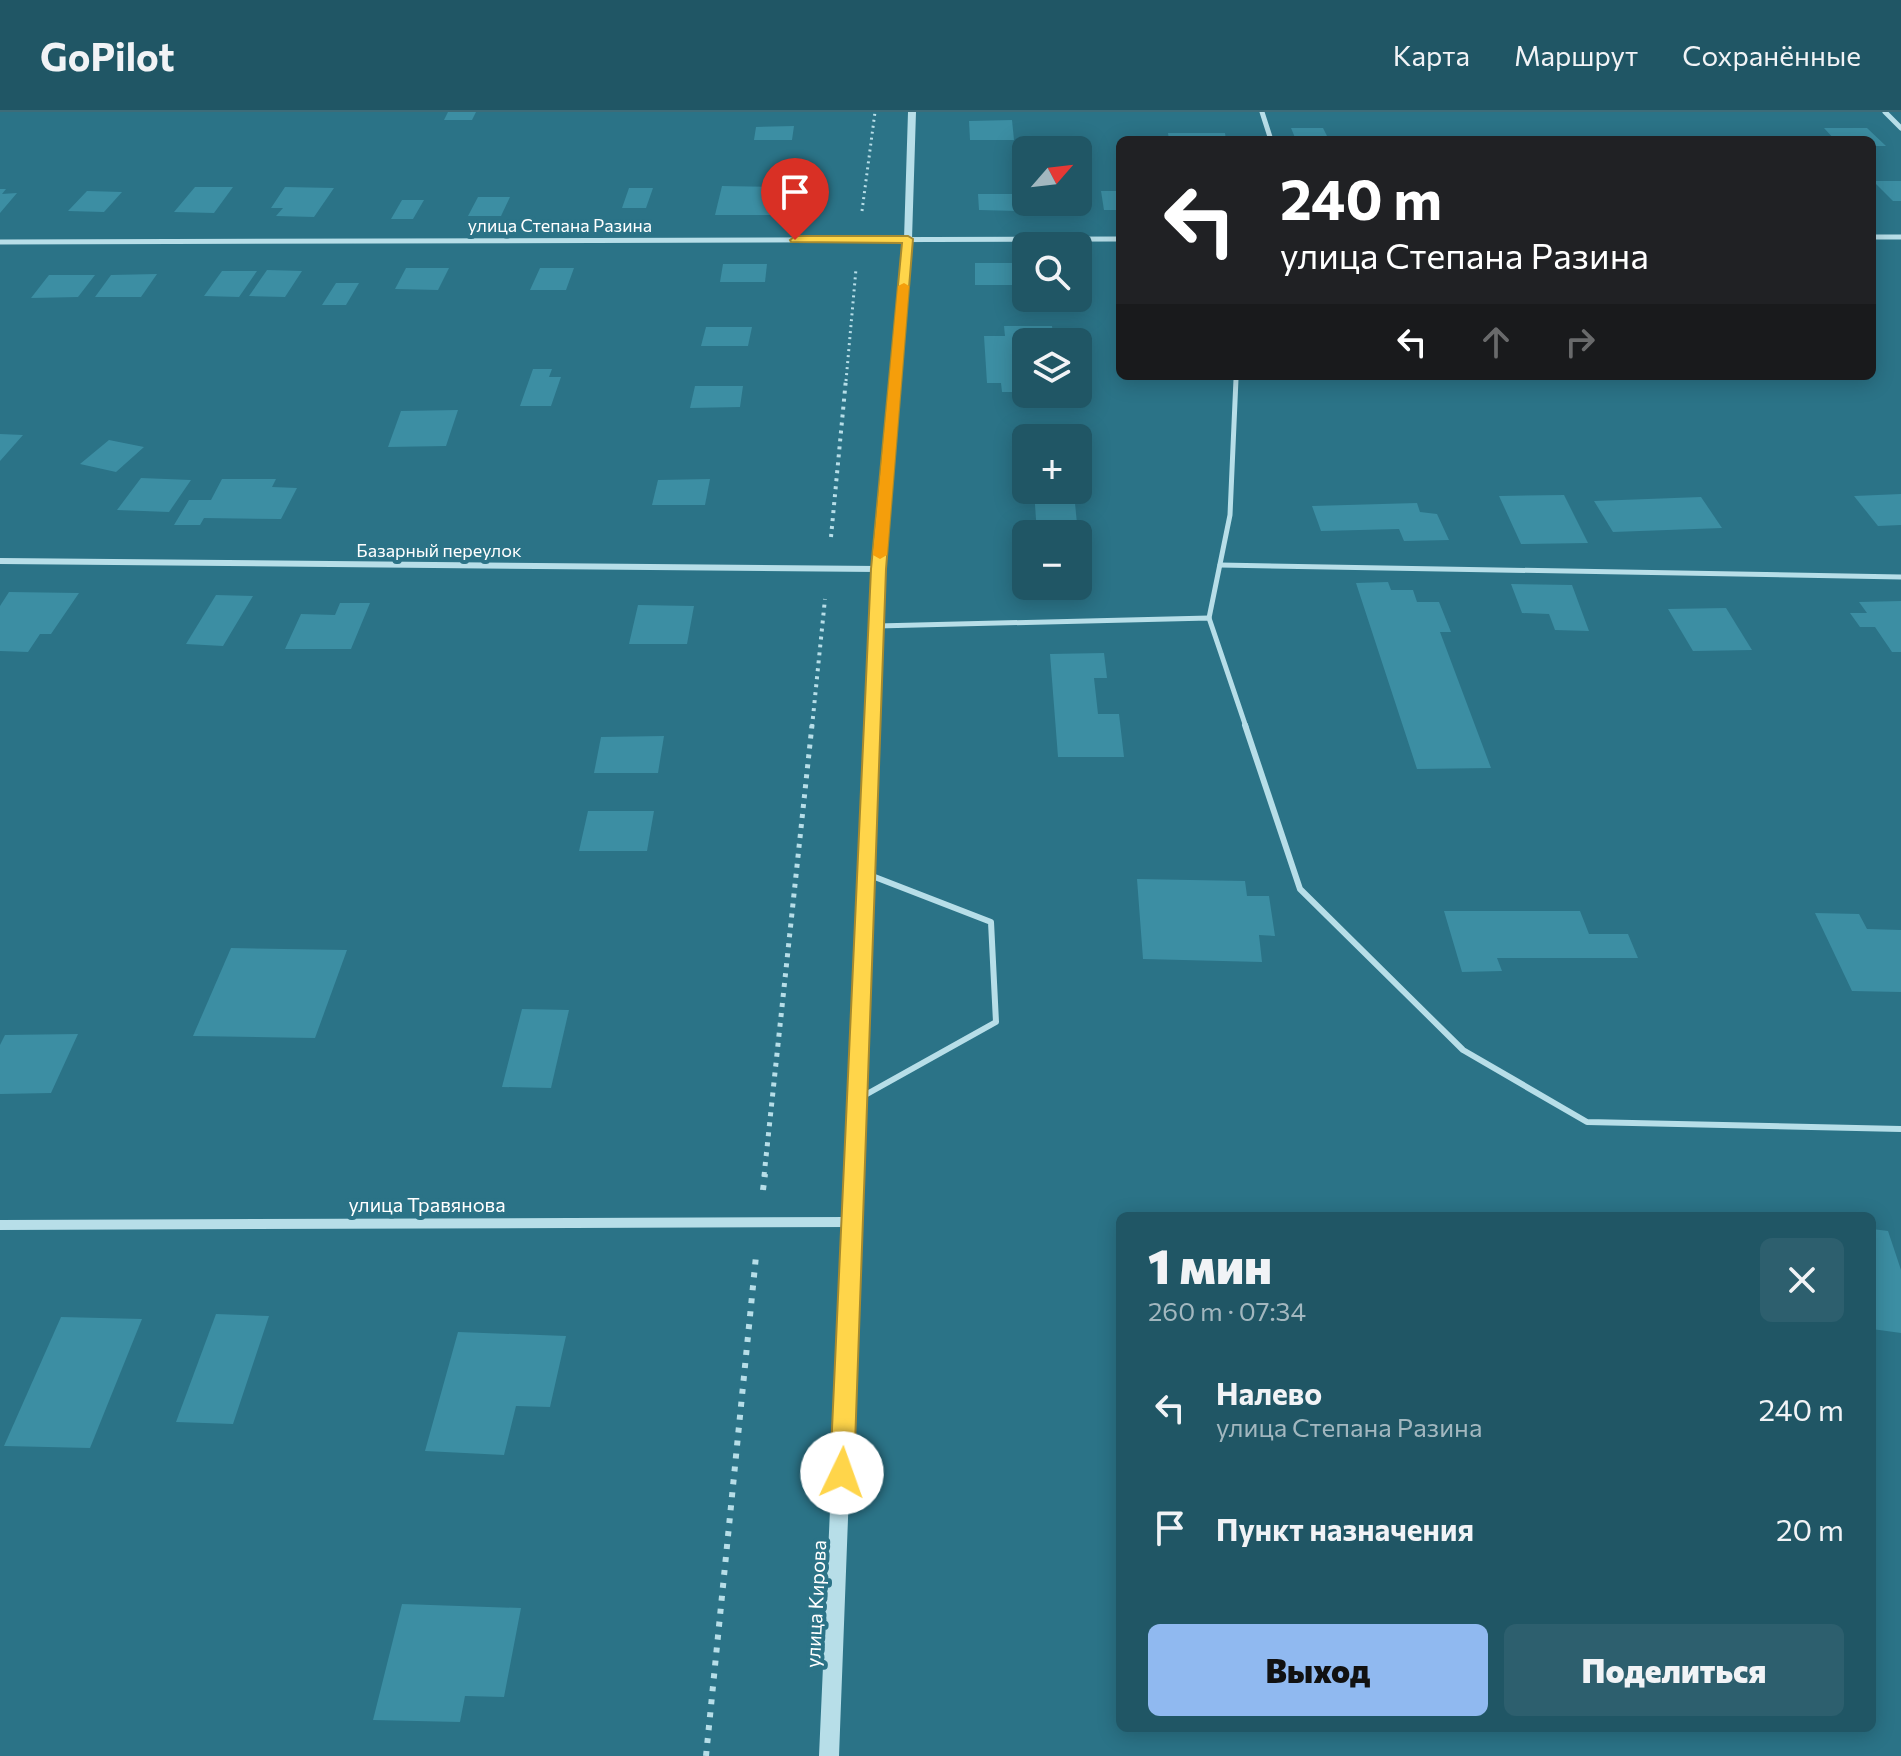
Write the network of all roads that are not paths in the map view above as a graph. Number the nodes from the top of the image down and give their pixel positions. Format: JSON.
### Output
{"nodes":[{"id":1,"x":912,"y":112,"type":"edge"},
{"id":2,"x":1262,"y":112,"type":"edge"},
{"id":3,"x":1885,"y":112,"type":"edge"},
{"id":4,"x":1901,"y":128,"type":"edge"},
{"id":5,"x":1270,"y":136,"type":"edge"},
{"id":6,"x":1876,"y":237,"type":"edge"},
{"id":7,"x":1901,"y":237,"type":"edge"},
{"id":8,"x":908,"y":239,"type":"junction"},
{"id":9,"x":1116,"y":239,"type":"edge"},
{"id":10,"x":0,"y":242,"type":"edge"},
{"id":11,"x":1236,"y":380,"type":"edge"},
{"id":12,"x":0,"y":561,"type":"edge"},
{"id":13,"x":1220,"y":565,"type":"junction"},
{"id":14,"x":878,"y":569,"type":"junction"},
{"id":15,"x":1901,"y":577,"type":"edge"},
{"id":16,"x":1209,"y":618,"type":"junction"},
{"id":17,"x":877,"y":626,"type":"junction"},
{"id":18,"x":867,"y":874,"type":"junction"},
{"id":19,"x":858,"y":1099,"type":"junction"},
{"id":20,"x":1901,"y":1129,"type":"edge"},
{"id":21,"x":853,"y":1222,"type":"junction"},
{"id":22,"x":0,"y":1225,"type":"edge"},
{"id":23,"x":829,"y":1756,"type":"edge"}],
"edges":[{"from":1,"to":8,"type":"street","name":"улица Кирова"},
{"from":2,"to":5,"type":"street"},
{"from":3,"to":4,"type":"street"},
{"from":6,"to":7,"type":"street"},
{"from":8,"to":9,"type":"street","name":"улица Степана Разина"},
{"from":8,"to":10,"type":"street","name":"улица Степана Разина"},
{"from":8,"to":14,"type":"street","name":"улица Кирова"},
{"from":11,"to":13,"type":"lane"},
{"from":12,"to":14,"type":"street","name":"Базарный переулок"},
{"from":13,"to":15,"type":"lane"},
{"from":13,"to":16,"type":"lane"},
{"from":14,"to":17,"type":"street","name":"улица Кирова"},
{"from":16,"to":17,"type":"lane"},
{"from":16,"to":20,"type":"lane"},
{"from":17,"to":18,"type":"street","name":"улица Кирова"},
{"from":18,"to":19,"type":"street","name":"улица Кирова"},
{"from":18,"to":19,"type":"lane"},
{"from":19,"to":21,"type":"street","name":"улица Кирова"},
{"from":21,"to":22,"type":"street","name":"улица Травянова"},
{"from":21,"to":23,"type":"street","name":"улица Кирова"}]}
